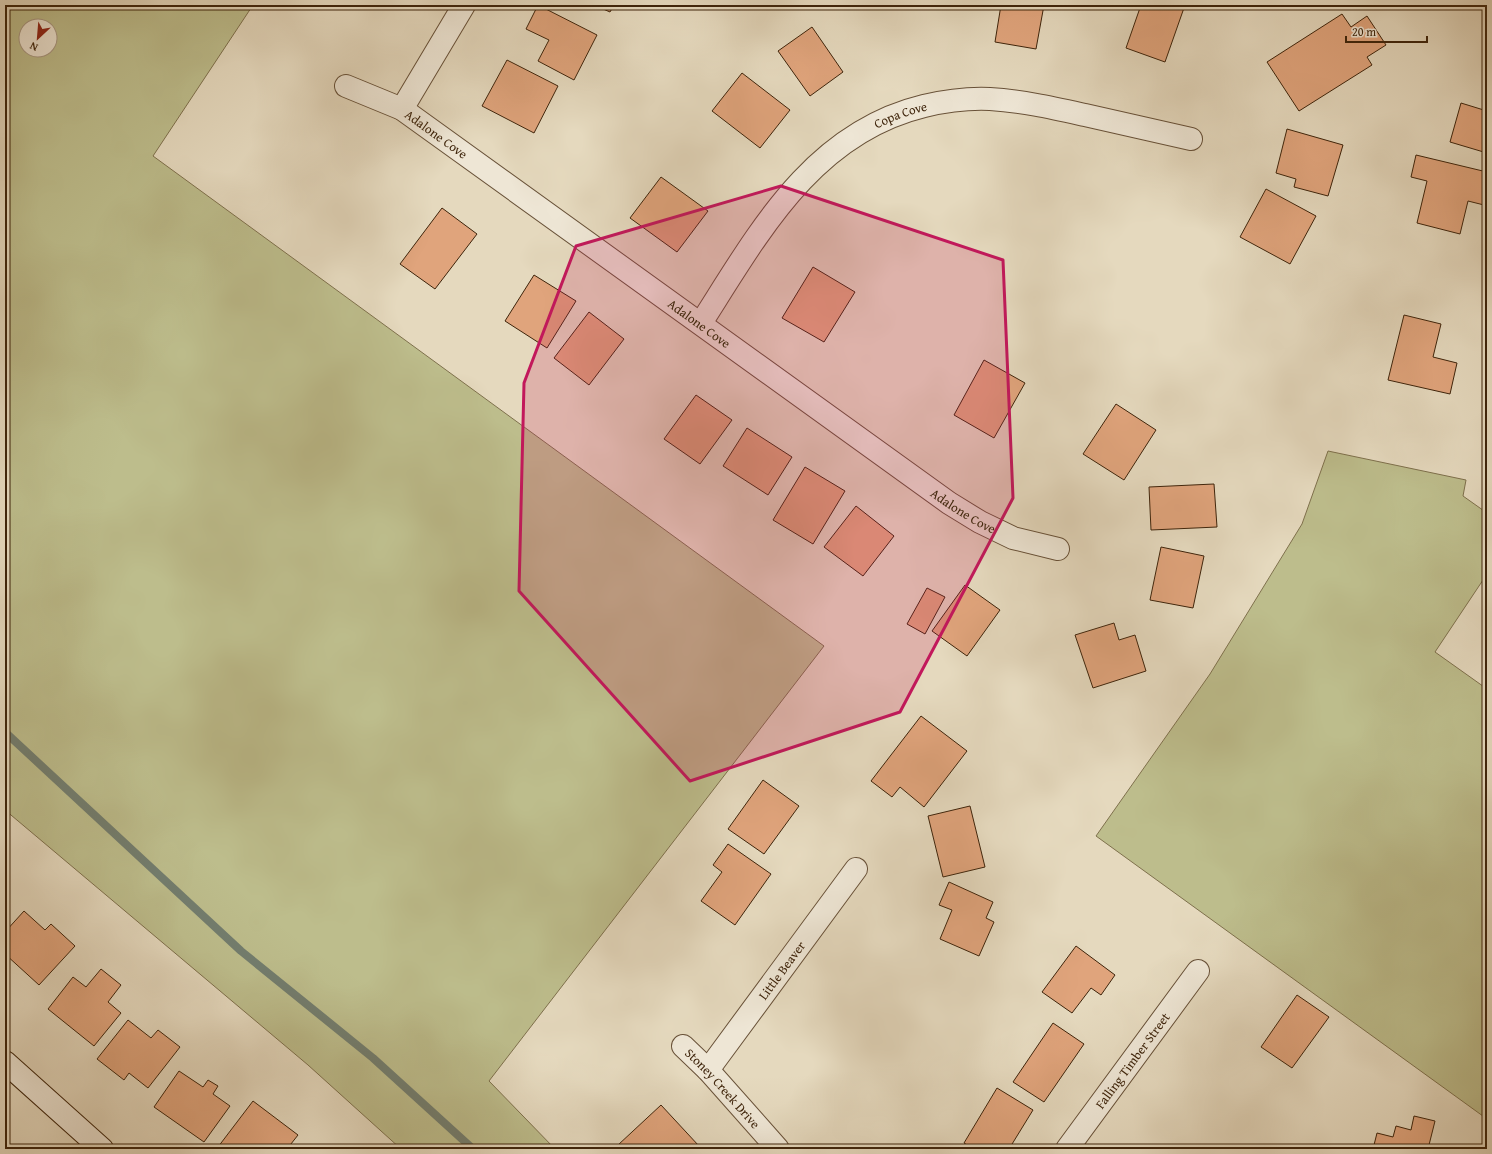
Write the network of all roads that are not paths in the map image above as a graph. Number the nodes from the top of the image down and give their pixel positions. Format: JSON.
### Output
{"nodes":[{"id":1,"x":464,"y":5,"type":"edge"},
{"id":2,"x":346,"y":86,"type":"dead end"},
{"id":3,"x":402,"y":109,"type":"junction"},
{"id":4,"x":1191,"y":139,"type":"dead end"},
{"id":5,"x":700,"y":323,"type":"junction"},
{"id":6,"x":1058,"y":549,"type":"dead end"},
{"id":7,"x":856,"y":869,"type":"dead end"},
{"id":8,"x":1198,"y":971,"type":"dead end"},
{"id":9,"x":682,"y":1046,"type":"dead end"},
{"id":10,"x":5,"y":1062,"type":"edge"},
{"id":11,"x":708,"y":1070,"type":"junction"},
{"id":12,"x":102,"y":1149,"type":"edge"},
{"id":13,"x":778,"y":1149,"type":"edge"},
{"id":14,"x":1067,"y":1149,"type":"edge"}],
"edges":[{"from":1,"to":3,"type":"street"},
{"from":2,"to":3,"type":"street","name":"Adalone Cove"},
{"from":3,"to":5,"type":"street","name":"Adalone Cove"},
{"from":4,"to":5,"type":"street","name":"Copa Cove"},
{"from":5,"to":6,"type":"street","name":"Adalone Cove"},
{"from":7,"to":11,"type":"street","name":"Little Beaver"},
{"from":8,"to":14,"type":"street","name":"Falling Timber Street"},
{"from":9,"to":11,"type":"street","name":"Stoney Creek Drive"},
{"from":10,"to":12,"type":"street"},
{"from":11,"to":13,"type":"street","name":"Stoney Creek Drive"}]}
